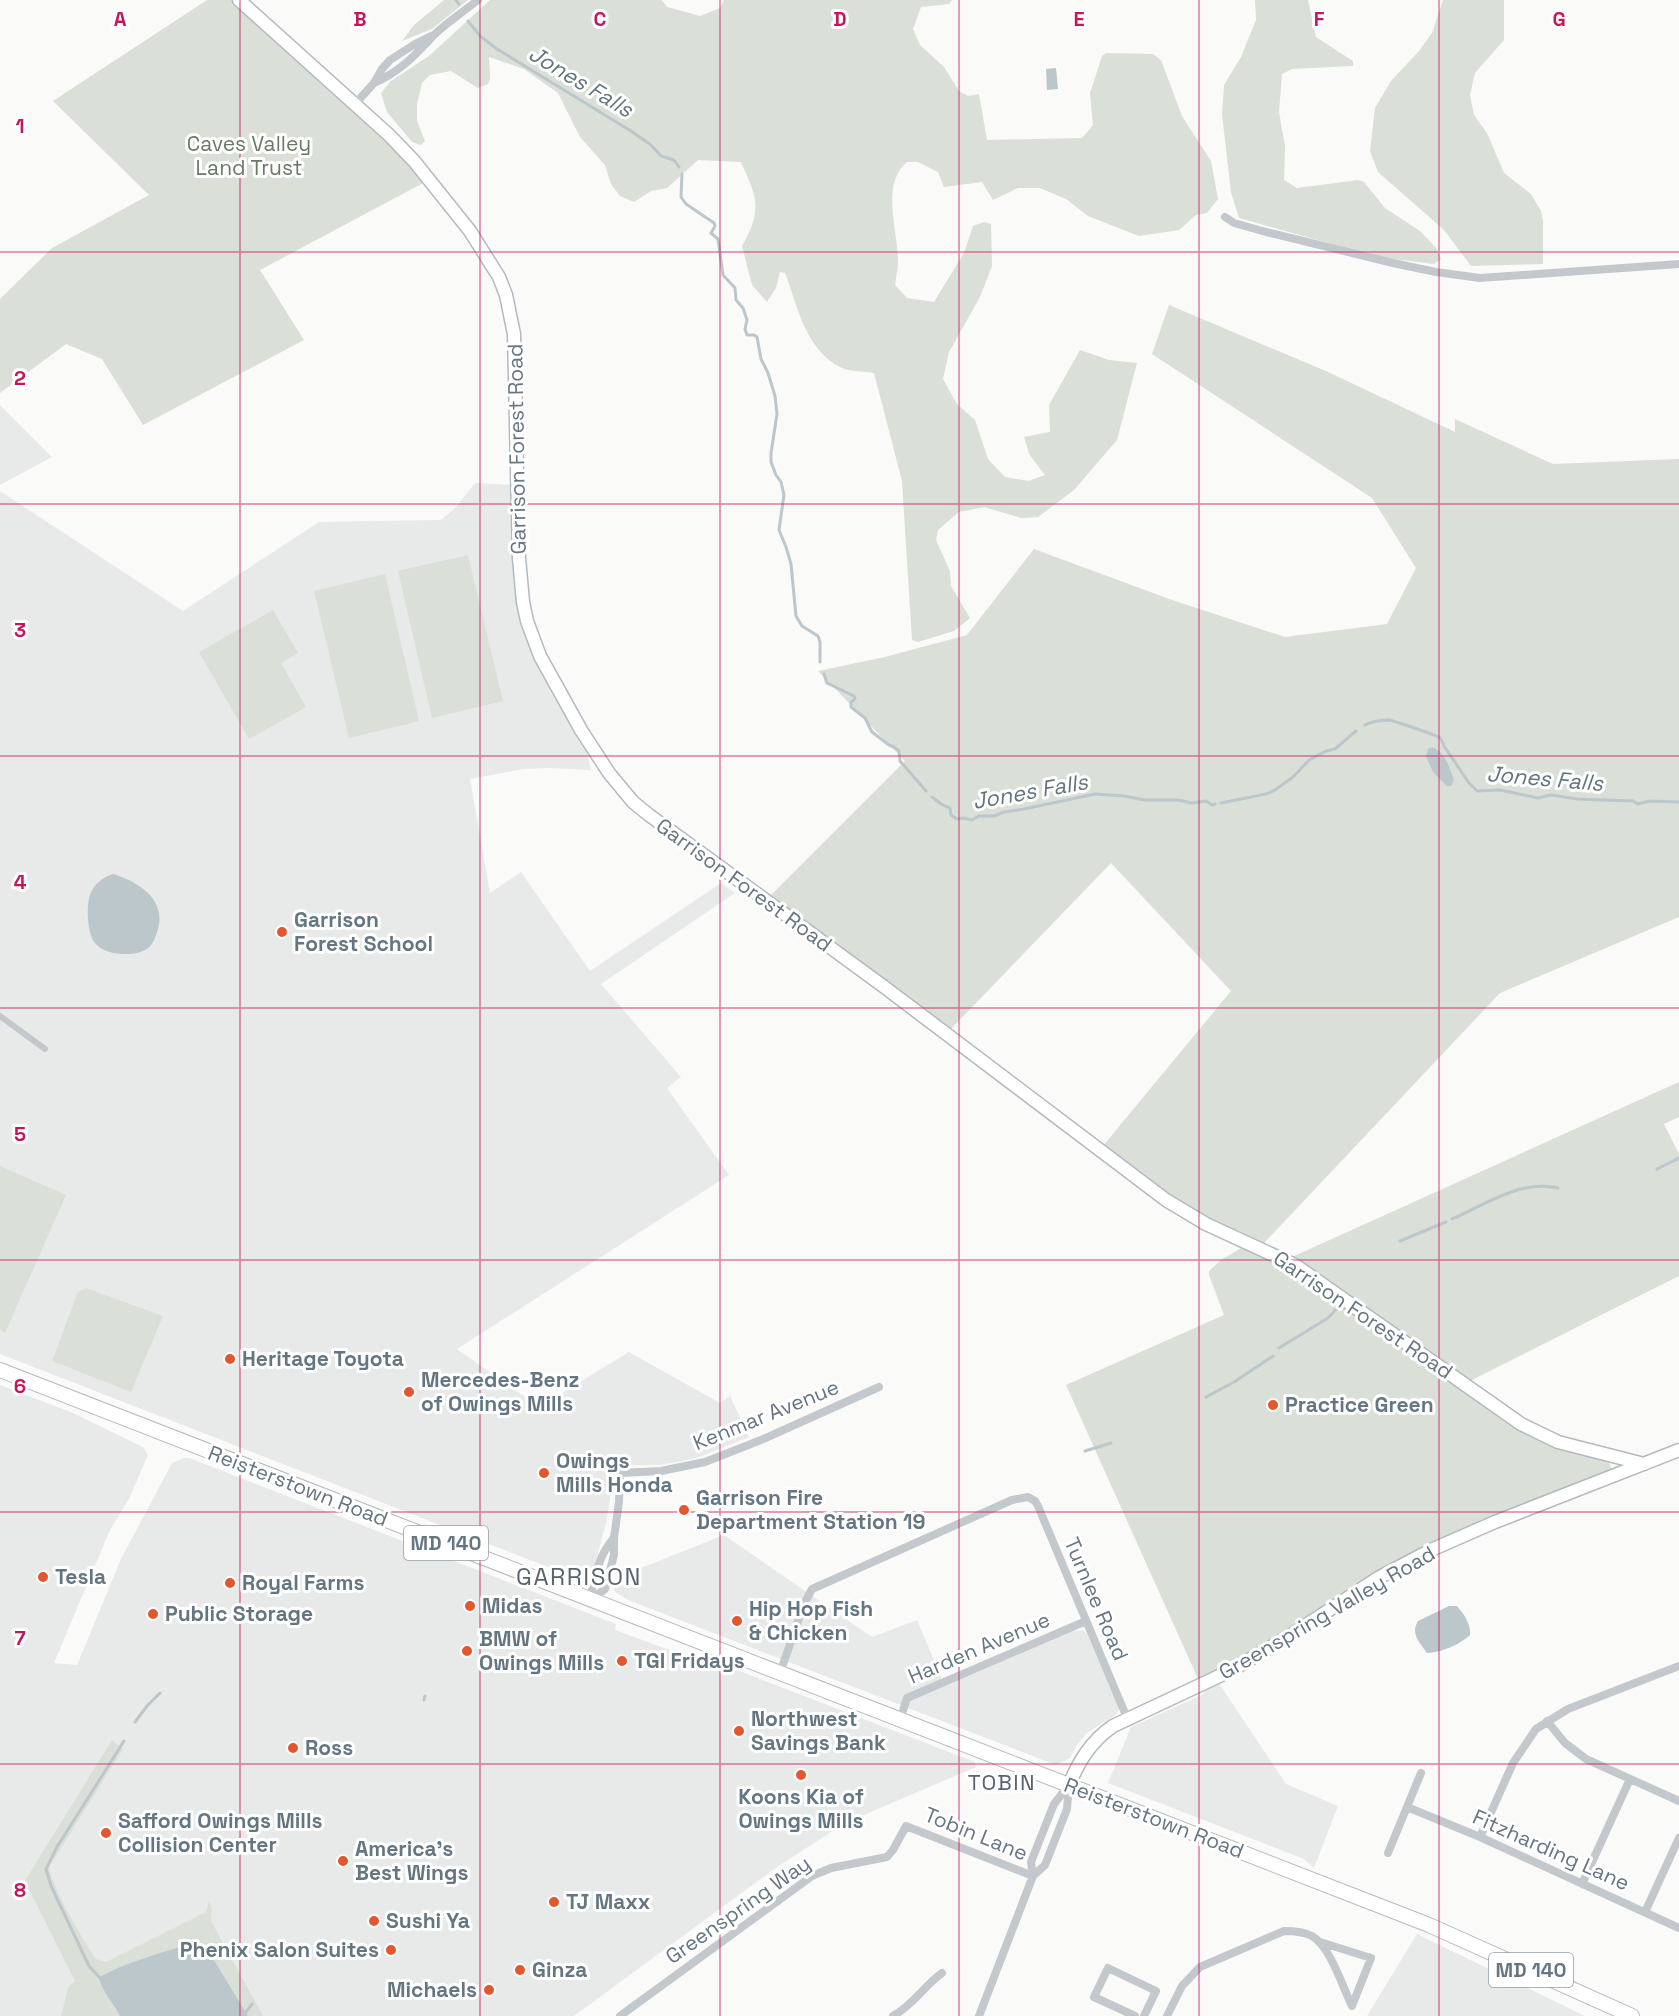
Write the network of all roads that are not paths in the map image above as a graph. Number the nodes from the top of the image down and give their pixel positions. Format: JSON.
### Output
{"nodes":[{"id":1,"x":239,"y":0,"type":"edge"},
{"id":2,"x":478,"y":0,"type":"edge"},
{"id":3,"x":355,"y":104,"type":"junction"},
{"id":4,"x":1225,"y":217,"type":"dead end"},
{"id":5,"x":1679,"y":264,"type":"edge"},
{"id":6,"x":0,"y":1016,"type":"edge"},
{"id":7,"x":45,"y":1049,"type":"dead end"},
{"id":8,"x":0,"y":1370,"type":"edge"},
{"id":9,"x":879,"y":1387,"type":"dead end"},
{"id":10,"x":1679,"y":1450,"type":"edge"},
{"id":11,"x":1644,"y":1464,"type":"junction"},
{"id":12,"x":614,"y":1538,"type":"junction"},
{"id":13,"x":590,"y":1600,"type":"junction"},
{"id":14,"x":1086,"y":1621,"type":"junction"},
{"id":15,"x":1679,"y":1666,"type":"edge"},
{"id":16,"x":780,"y":1673,"type":"junction"},
{"id":17,"x":1127,"y":1718,"type":"junction"},
{"id":18,"x":900,"y":1720,"type":"junction"},
{"id":19,"x":1547,"y":1721,"type":"junction"},
{"id":20,"x":1421,"y":1773,"type":"dead end"},
{"id":21,"x":1630,"y":1779,"type":"junction"},
{"id":22,"x":1069,"y":1785,"type":"junction"},
{"id":23,"x":1679,"y":1801,"type":"edge"},
{"id":24,"x":1407,"y":1807,"type":"junction"},
{"id":25,"x":906,"y":1826,"type":"joint"},
{"id":26,"x":1480,"y":1837,"type":"junction"},
{"id":27,"x":1679,"y":1838,"type":"edge"},
{"id":28,"x":1388,"y":1853,"type":"dead end"},
{"id":29,"x":1033,"y":1876,"type":"junction"},
{"id":30,"x":1582,"y":1884,"type":"junction"},
{"id":31,"x":1645,"y":1912,"type":"junction"},
{"id":32,"x":1679,"y":1928,"type":"edge"},
{"id":33,"x":1320,"y":1942,"type":"junction"},
{"id":34,"x":942,"y":1973,"type":"dead end"},
{"id":35,"x":620,"y":2016,"type":"edge"},
{"id":36,"x":894,"y":2016,"type":"edge"},
{"id":37,"x":979,"y":2016,"type":"edge"},
{"id":38,"x":1135,"y":2016,"type":"edge"},
{"id":39,"x":1144,"y":2016,"type":"edge"},
{"id":40,"x":1167,"y":2016,"type":"edge"},
{"id":41,"x":1632,"y":2016,"type":"edge"}],
"edges":[{"from":1,"to":3,"type":"main road","name":"Garrison Forest Road"},
{"from":2,"to":3,"type":"street"},
{"from":3,"to":11,"type":"main road","name":"Garrison Forest Road"},
{"from":4,"to":5,"type":"street"},
{"from":6,"to":7,"type":"street"},
{"from":8,"to":13,"type":"main road","name":"Reisterstown Road","number":"MD 140"},
{"from":9,"to":12,"type":"street","name":"Kenmar Avenue"},
{"from":10,"to":11,"type":"main road","name":"Greenspring Valley Road"},
{"from":11,"to":17,"type":"main road","name":"Greenspring Valley Road"},
{"from":12,"to":13,"type":"street","name":"Kenmar Avenue"},
{"from":12,"to":13,"type":"street","name":"Kenmar Avenue"},
{"from":13,"to":16,"type":"main road","name":"Reisterstown Road","number":"MD 140"},
{"from":14,"to":16,"type":"street","name":"Turnlee Road"},
{"from":14,"to":17,"type":"street","name":"Turnlee Road"},
{"from":14,"to":18,"type":"street","name":"Harden Avenue"},
{"from":15,"to":19,"type":"street"},
{"from":16,"to":18,"type":"main road","name":"Reisterstown Road","number":"MD 140"},
{"from":17,"to":22,"type":"main road","name":"Greenspring Valley Road"},
{"from":18,"to":22,"type":"main road","name":"Reisterstown Road","number":"MD 140"},
{"from":19,"to":21,"type":"street"},
{"from":19,"to":26,"type":"street"},
{"from":20,"to":24,"type":"street"},
{"from":21,"to":23,"type":"street"},
{"from":21,"to":30,"type":"street"},
{"from":22,"to":29,"type":"street","name":"Greenspring Valley Road"},
{"from":22,"to":29,"type":"street","name":"Greenspring Valley Road"},
{"from":22,"to":41,"type":"main road","name":"Reisterstown Road","number":"MD 140"},
{"from":24,"to":26,"type":"street","name":"Fitzharding Lane"},
{"from":24,"to":28,"type":"street"},
{"from":25,"to":29,"type":"street","name":"Tobin Lane"},
{"from":25,"to":35,"type":"street","name":"Greenspring Way"},
{"from":26,"to":30,"type":"street","name":"Fitzharding Lane"},
{"from":27,"to":31,"type":"street"},
{"from":29,"to":37,"type":"street","name":"Greenspring Valley Road"},
{"from":30,"to":31,"type":"street","name":"Fitzharding Lane"},
{"from":31,"to":32,"type":"street","name":"Fitzharding Lane"},
{"from":33,"to":33,"type":"street"},
{"from":33,"to":40,"type":"street"},
{"from":34,"to":36,"type":"street"},
{"from":38,"to":39,"type":"street"}]}
